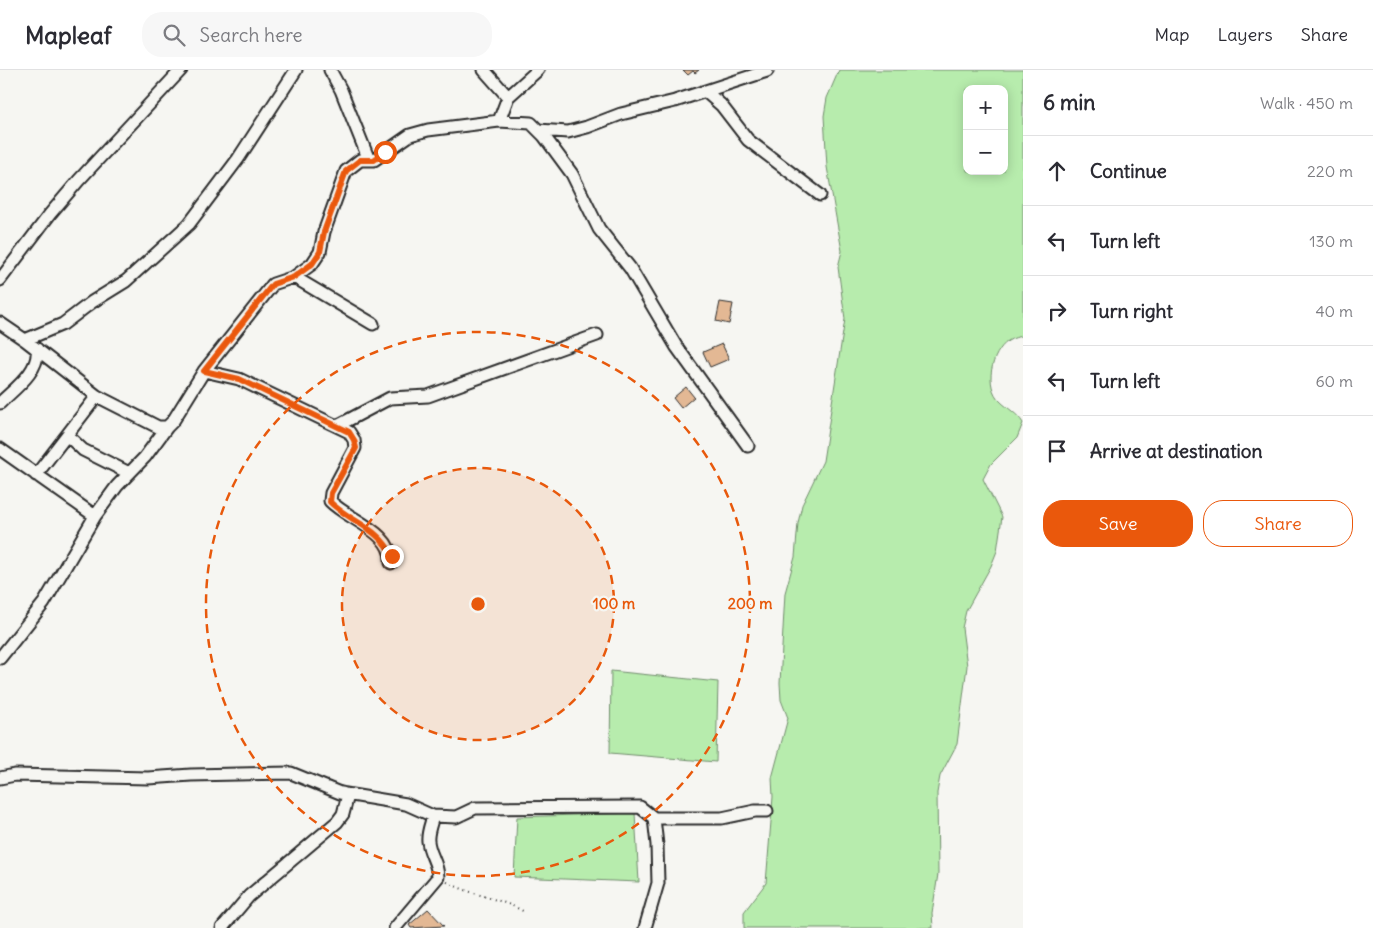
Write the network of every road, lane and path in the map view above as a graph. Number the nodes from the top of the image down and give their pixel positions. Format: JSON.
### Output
{"nodes":[{"id":1,"x":180,"y":70,"type":"edge"},
{"id":2,"x":296,"y":70,"type":"edge"},
{"id":3,"x":330,"y":70,"type":"edge"},
{"id":4,"x":484,"y":70,"type":"edge"},
{"id":5,"x":538,"y":70,"type":"edge"},
{"id":6,"x":767,"y":71,"type":"dead end"},
{"id":7,"x":705,"y":90,"type":"junction"},
{"id":8,"x":508,"y":97,"type":"junction"},
{"id":9,"x":500,"y":120,"type":"junction"},
{"id":10,"x":538,"y":130,"type":"junction"},
{"id":11,"x":368,"y":160,"type":"junction"},
{"id":12,"x":820,"y":195,"type":"dead end"},
{"id":13,"x":294,"y":277,"type":"junction"},
{"id":14,"x":0,"y":280,"type":"edge"},
{"id":15,"x":0,"y":323,"type":"edge"},
{"id":16,"x":373,"y":324,"type":"dead end"},
{"id":17,"x":597,"y":335,"type":"dead end"},
{"id":18,"x":25,"y":340,"type":"junction"},
{"id":19,"x":37,"y":349,"type":"junction"},
{"id":20,"x":204,"y":371,"type":"junction"},
{"id":21,"x":97,"y":396,"type":"junction"},
{"id":22,"x":0,"y":404,"type":"edge"},
{"id":23,"x":338,"y":426,"type":"junction"},
{"id":24,"x":167,"y":427,"type":"junction"},
{"id":25,"x":68,"y":436,"type":"junction"},
{"id":26,"x":748,"y":446,"type":"dead end"},
{"id":27,"x":0,"y":449,"type":"edge"},
{"id":28,"x":129,"y":473,"type":"junction"},
{"id":29,"x":36,"y":475,"type":"junction"},
{"id":30,"x":95,"y":516,"type":"junction"},
{"id":31,"x":391,"y":564,"type":"dead end"},
{"id":32,"x":2,"y":652,"type":"edge"},
{"id":33,"x":0,"y":778,"type":"edge"},
{"id":34,"x":340,"y":792,"type":"junction"},
{"id":35,"x":767,"y":811,"type":"dead end"},
{"id":36,"x":433,"y":816,"type":"junction"},
{"id":37,"x":654,"y":818,"type":"junction"},
{"id":38,"x":438,"y":877,"type":"junction"},
{"id":39,"x":524,"y":911,"type":"dead end"},
{"id":40,"x":222,"y":928,"type":"edge"},
{"id":41,"x":395,"y":928,"type":"edge"},
{"id":42,"x":645,"y":928,"type":"edge"}],
"edges":[{"from":1,"to":14,"type":"street"},
{"from":2,"to":18,"type":"street"},
{"from":3,"to":11,"type":"street"},
{"from":4,"to":8,"type":"street"},
{"from":5,"to":8,"type":"street"},
{"from":6,"to":7,"type":"street"},
{"from":7,"to":10,"type":"street"},
{"from":7,"to":12,"type":"street"},
{"from":8,"to":9,"type":"street"},
{"from":9,"to":10,"type":"street"},
{"from":9,"to":11,"type":"street"},
{"from":10,"to":26,"type":"street"},
{"from":11,"to":13,"type":"street"},
{"from":13,"to":16,"type":"street"},
{"from":13,"to":20,"type":"street"},
{"from":15,"to":18,"type":"street"},
{"from":17,"to":23,"type":"street"},
{"from":18,"to":19,"type":"street"},
{"from":19,"to":21,"type":"street"},
{"from":19,"to":22,"type":"street"},
{"from":20,"to":23,"type":"street"},
{"from":20,"to":24,"type":"street"},
{"from":21,"to":24,"type":"street"},
{"from":21,"to":25,"type":"street"},
{"from":23,"to":31,"type":"street"},
{"from":24,"to":28,"type":"street"},
{"from":25,"to":28,"type":"street"},
{"from":25,"to":29,"type":"street"},
{"from":27,"to":29,"type":"street"},
{"from":28,"to":30,"type":"street"},
{"from":29,"to":30,"type":"street"},
{"from":30,"to":32,"type":"street"},
{"from":33,"to":34,"type":"street"},
{"from":34,"to":36,"type":"street"},
{"from":34,"to":40,"type":"street"},
{"from":35,"to":37,"type":"street"},
{"from":36,"to":37,"type":"street"},
{"from":36,"to":38,"type":"street"},
{"from":37,"to":42,"type":"street"},
{"from":38,"to":39,"type":"path"},
{"from":38,"to":41,"type":"street"}]}
